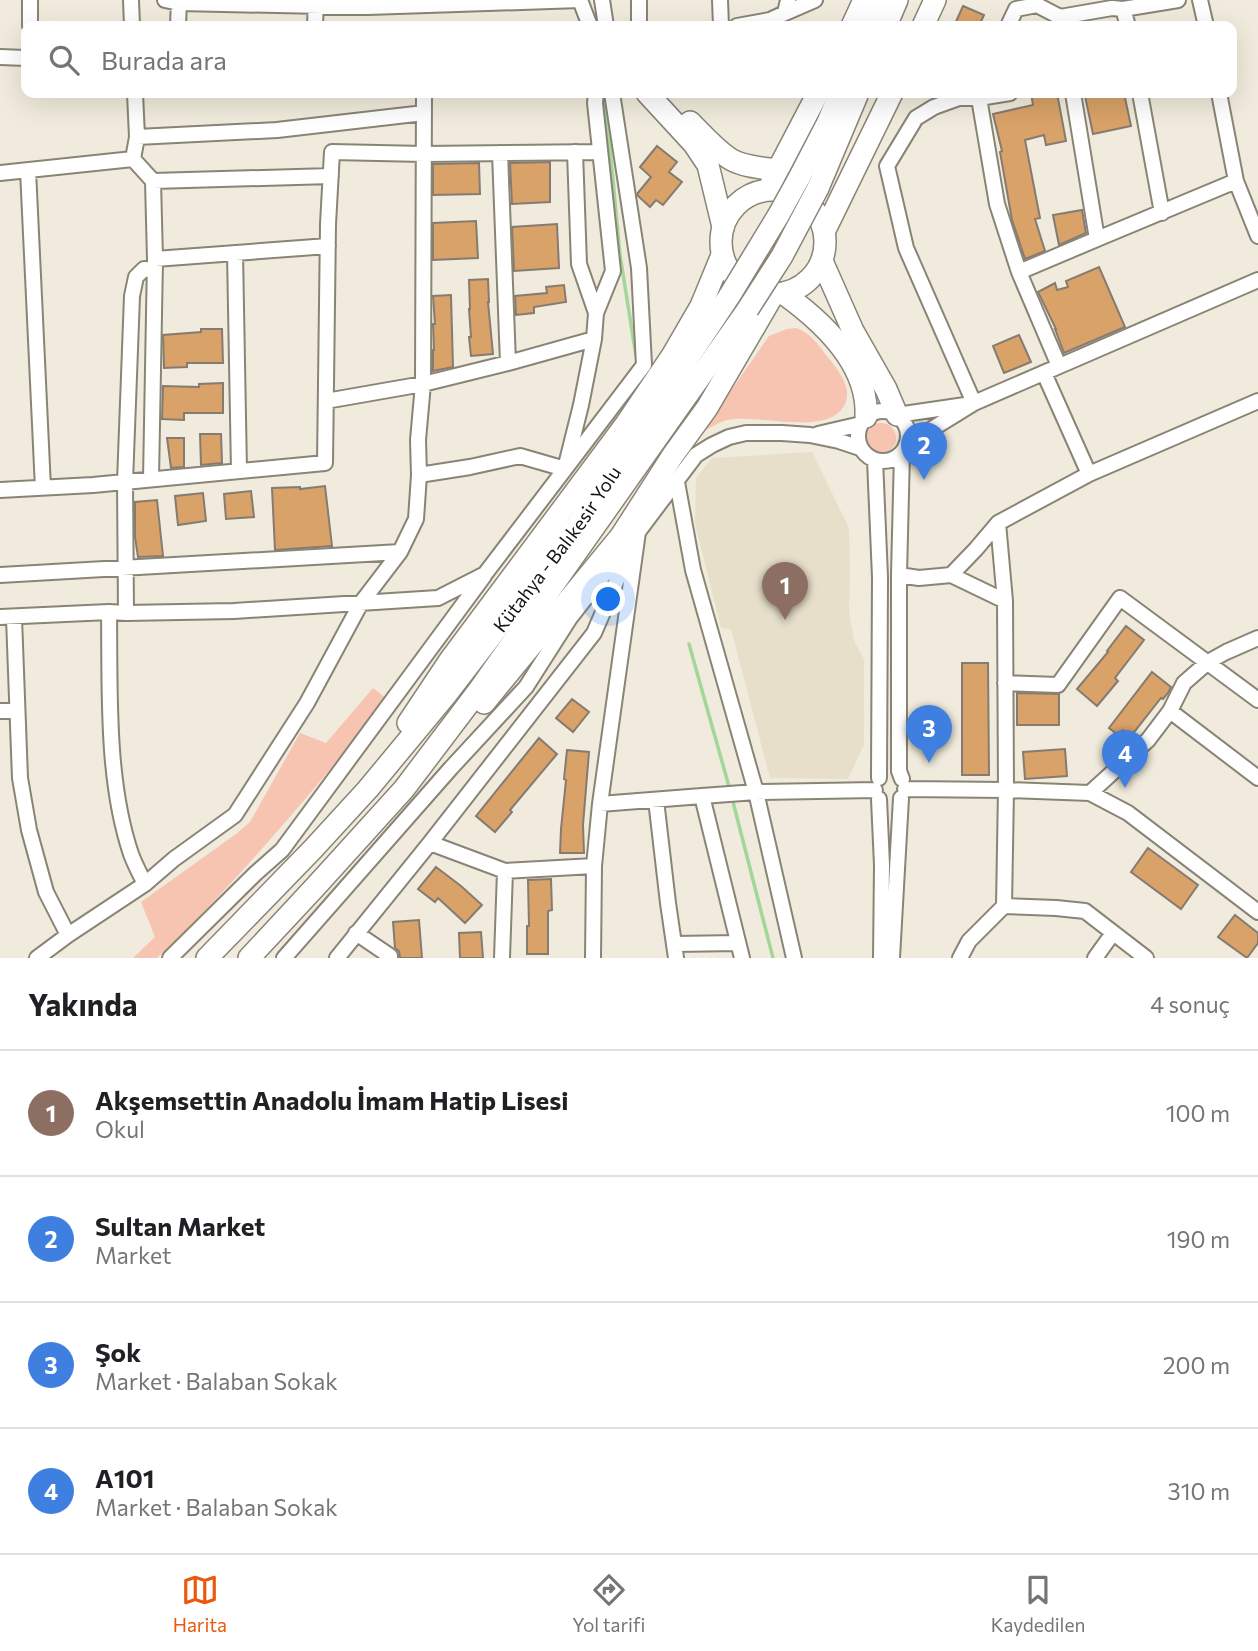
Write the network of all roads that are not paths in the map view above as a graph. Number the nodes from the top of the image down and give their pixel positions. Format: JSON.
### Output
{"nodes":[{"id":1,"x":30,"y":0,"type":"edge"},
{"id":2,"x":131,"y":0,"type":"edge"},
{"id":3,"x":580,"y":0,"type":"edge"},
{"id":4,"x":602,"y":0,"type":"edge"},
{"id":5,"x":639,"y":0,"type":"edge"},
{"id":6,"x":720,"y":0,"type":"edge"},
{"id":7,"x":815,"y":0,"type":"edge"},
{"id":8,"x":864,"y":0,"type":"edge"},
{"id":9,"x":880,"y":0,"type":"edge"},
{"id":10,"x":897,"y":0,"type":"edge"},
{"id":11,"x":935,"y":0,"type":"edge"},
{"id":12,"x":1178,"y":0,"type":"edge"},
{"id":13,"x":1200,"y":0,"type":"edge"},
{"id":14,"x":174,"y":1,"type":"edge"},
{"id":15,"x":316,"y":3,"type":"edge"},
{"id":16,"x":786,"y":6,"type":"edge"},
{"id":17,"x":1123,"y":9,"type":"junction"},
{"id":18,"x":30,"y":21,"type":"edge"},
{"id":19,"x":132,"y":21,"type":"edge"},
{"id":20,"x":177,"y":21,"type":"edge"},
{"id":21,"x":315,"y":21,"type":"edge"},
{"id":22,"x":588,"y":21,"type":"edge"},
{"id":23,"x":605,"y":21,"type":"edge"},
{"id":24,"x":639,"y":21,"type":"edge"},
{"id":25,"x":721,"y":21,"type":"edge"},
{"id":26,"x":764,"y":21,"type":"edge"},
{"id":27,"x":854,"y":21,"type":"edge"},
{"id":28,"x":871,"y":21,"type":"edge"},
{"id":29,"x":888,"y":21,"type":"edge"},
{"id":30,"x":925,"y":21,"type":"edge"},
{"id":31,"x":1010,"y":21,"type":"edge"},
{"id":32,"x":1060,"y":21,"type":"edge"},
{"id":33,"x":1065,"y":21,"type":"edge"},
{"id":34,"x":1127,"y":21,"type":"edge"},
{"id":35,"x":1205,"y":21,"type":"edge"},
{"id":36,"x":0,"y":57,"type":"edge"},
{"id":37,"x":21,"y":58,"type":"edge"},
{"id":38,"x":135,"y":98,"type":"edge"},
{"id":39,"x":424,"y":98,"type":"edge"},
{"id":40,"x":596,"y":98,"type":"edge"},
{"id":41,"x":613,"y":98,"type":"edge"},
{"id":42,"x":652,"y":98,"type":"edge"},
{"id":43,"x":668,"y":98,"type":"edge"},
{"id":44,"x":815,"y":98,"type":"edge"},
{"id":45,"x":839,"y":98,"type":"edge"},
{"id":46,"x":856,"y":98,"type":"edge"},
{"id":47,"x":890,"y":98,"type":"edge"},
{"id":48,"x":959,"y":98,"type":"edge"},
{"id":49,"x":980,"y":98,"type":"edge"},
{"id":50,"x":1074,"y":98,"type":"edge"},
{"id":51,"x":1141,"y":98,"type":"edge"},
{"id":52,"x":1220,"y":98,"type":"edge"},
{"id":53,"x":424,"y":113,"type":"junction"},
{"id":54,"x":137,"y":137,"type":"junction"},
{"id":55,"x":575,"y":152,"type":"junction"},
{"id":56,"x":600,"y":152,"type":"junction"},
{"id":57,"x":500,"y":153,"type":"junction"},
{"id":58,"x":424,"y":154,"type":"junction"},
{"id":59,"x":133,"y":159,"type":"junction"},
{"id":60,"x":28,"y":170,"type":"junction"},
{"id":61,"x":777,"y":170,"type":"junction"},
{"id":62,"x":0,"y":173,"type":"edge"},
{"id":63,"x":331,"y":176,"type":"junction"},
{"id":64,"x":153,"y":181,"type":"junction"},
{"id":65,"x":1236,"y":181,"type":"junction"},
{"id":66,"x":768,"y":189,"type":"junction"},
{"id":67,"x":1163,"y":213,"type":"junction"},
{"id":68,"x":723,"y":227,"type":"junction"},
{"id":69,"x":825,"y":230,"type":"junction"},
{"id":70,"x":1258,"y":236,"type":"edge"},
{"id":71,"x":1097,"y":239,"type":"junction"},
{"id":72,"x":328,"y":246,"type":"junction"},
{"id":73,"x":235,"y":253,"type":"junction"},
{"id":74,"x":722,"y":255,"type":"junction"},
{"id":75,"x":822,"y":261,"type":"junction"},
{"id":76,"x":155,"y":264,"type":"junction"},
{"id":77,"x":639,"y":268,"type":"junction"},
{"id":78,"x":613,"y":271,"type":"junction"},
{"id":79,"x":1019,"y":272,"type":"junction"},
{"id":80,"x":1258,"y":280,"type":"edge"},
{"id":81,"x":778,"y":294,"type":"junction"},
{"id":82,"x":596,"y":313,"type":"junction"},
{"id":83,"x":594,"y":339,"type":"junction"},
{"id":84,"x":508,"y":363,"type":"junction"},
{"id":85,"x":1059,"y":366,"type":"junction"},
{"id":86,"x":1044,"y":373,"type":"junction"},
{"id":87,"x":423,"y":384,"type":"junction"},
{"id":88,"x":326,"y":401,"type":"junction"},
{"id":89,"x":1258,"y":401,"type":"edge"},
{"id":90,"x":974,"y":403,"type":"junction"},
{"id":91,"x":897,"y":415,"type":"junction"},
{"id":92,"x":863,"y":421,"type":"junction"},
{"id":93,"x":810,"y":435,"type":"junction"},
{"id":94,"x":860,"y":448,"type":"junction"},
{"id":95,"x":904,"y":449,"type":"junction"},
{"id":96,"x":875,"y":460,"type":"junction"},
{"id":97,"x":565,"y":469,"type":"junction"},
{"id":98,"x":239,"y":471,"type":"junction"},
{"id":99,"x":1089,"y":474,"type":"junction"},
{"id":100,"x":419,"y":475,"type":"junction"},
{"id":101,"x":151,"y":479,"type":"junction"},
{"id":102,"x":125,"y":482,"type":"junction"},
{"id":103,"x":677,"y":482,"type":"junction"},
{"id":104,"x":43,"y":488,"type":"junction"},
{"id":105,"x":0,"y":490,"type":"edge"},
{"id":106,"x":998,"y":523,"type":"junction"},
{"id":107,"x":638,"y":532,"type":"junction"},
{"id":108,"x":400,"y":552,"type":"junction"},
{"id":109,"x":127,"y":568,"type":"junction"},
{"id":110,"x":485,"y":574,"type":"junction"},
{"id":111,"x":0,"y":575,"type":"edge"},
{"id":112,"x":899,"y":575,"type":"junction"},
{"id":113,"x":951,"y":575,"type":"junction"},
{"id":114,"x":1005,"y":601,"type":"junction"},
{"id":115,"x":361,"y":603,"type":"junction"},
{"id":116,"x":109,"y":612,"type":"junction"},
{"id":117,"x":126,"y":614,"type":"junction"},
{"id":118,"x":7,"y":617,"type":"edge"},
{"id":119,"x":1258,"y":639,"type":"edge"},
{"id":120,"x":1208,"y":662,"type":"junction"},
{"id":121,"x":1005,"y":683,"type":"junction"},
{"id":122,"x":1258,"y":700,"type":"edge"},
{"id":123,"x":0,"y":711,"type":"edge"},
{"id":124,"x":16,"y":711,"type":"junction"},
{"id":125,"x":1170,"y":711,"type":"junction"},
{"id":126,"x":1258,"y":778,"type":"edge"},
{"id":127,"x":368,"y":789,"type":"junction"},
{"id":128,"x":404,"y":789,"type":"junction"},
{"id":129,"x":878,"y":789,"type":"junction"},
{"id":130,"x":903,"y":789,"type":"junction"},
{"id":131,"x":1006,"y":789,"type":"junction"},
{"id":132,"x":756,"y":792,"type":"junction"},
{"id":133,"x":1090,"y":793,"type":"junction"},
{"id":134,"x":702,"y":796,"type":"junction"},
{"id":135,"x":656,"y":800,"type":"junction"},
{"id":136,"x":600,"y":804,"type":"junction"},
{"id":137,"x":430,"y":843,"type":"junction"},
{"id":138,"x":594,"y":866,"type":"junction"},
{"id":139,"x":505,"y":871,"type":"junction"},
{"id":140,"x":145,"y":884,"type":"junction"},
{"id":141,"x":1004,"y":906,"type":"junction"},
{"id":142,"x":1258,"y":912,"type":"edge"},
{"id":143,"x":356,"y":933,"type":"junction"},
{"id":144,"x":1113,"y":933,"type":"junction"},
{"id":145,"x":68,"y":935,"type":"junction"},
{"id":146,"x":738,"y":943,"type":"junction"},
{"id":147,"x":675,"y":951,"type":"edge"},
{"id":148,"x":37,"y":958,"type":"edge"},
{"id":149,"x":170,"y":958,"type":"edge"},
{"id":150,"x":206,"y":958,"type":"edge"},
{"id":151,"x":248,"y":958,"type":"edge"},
{"id":152,"x":284,"y":958,"type":"edge"},
{"id":153,"x":337,"y":958,"type":"edge"},
{"id":154,"x":390,"y":958,"type":"edge"},
{"id":155,"x":502,"y":958,"type":"edge"},
{"id":156,"x":593,"y":958,"type":"edge"},
{"id":157,"x":743,"y":958,"type":"edge"},
{"id":158,"x":794,"y":958,"type":"edge"},
{"id":159,"x":881,"y":958,"type":"edge"},
{"id":160,"x":892,"y":958,"type":"edge"},
{"id":161,"x":960,"y":958,"type":"edge"},
{"id":162,"x":1095,"y":958,"type":"edge"},
{"id":163,"x":1146,"y":958,"type":"edge"}],
"edges":[{"from":1,"to":18,"type":"street"},
{"from":2,"to":19,"type":"street"},
{"from":3,"to":15,"type":"street"},
{"from":3,"to":22,"type":"street"},
{"from":4,"to":23,"type":"street"},
{"from":5,"to":24,"type":"street"},
{"from":6,"to":25,"type":"street"},
{"from":7,"to":16,"type":"street"},
{"from":8,"to":27,"type":"highway"},
{"from":9,"to":28,"type":"highway"},
{"from":10,"to":29,"type":"highway"},
{"from":11,"to":30,"type":"highway"},
{"from":12,"to":17,"type":"street"},
{"from":13,"to":35,"type":"street"},
{"from":14,"to":15,"type":"street"},
{"from":14,"to":20,"type":"street"},
{"from":15,"to":21,"type":"street"},
{"from":16,"to":26,"type":"street"},
{"from":17,"to":33,"type":"street"},
{"from":17,"to":34,"type":"street"},
{"from":31,"to":32,"type":"street"},
{"from":36,"to":37,"type":"street"},
{"from":38,"to":54,"type":"street"},
{"from":39,"to":53,"type":"street"},
{"from":40,"to":56,"type":"street"},
{"from":41,"to":77,"type":"street"},
{"from":42,"to":68,"type":"highway"},
{"from":43,"to":61,"type":"highway"},
{"from":44,"to":61,"type":"highway"},
{"from":45,"to":127,"type":"highway","name":"Kütahya - Balıkesir Yolu","bridge":true},
{"from":46,"to":128,"type":"highway","name":"Kütahya - Balıkesir Yolu","bridge":true},
{"from":47,"to":69,"type":"highway"},
{"from":48,"to":90,"type":"street"},
{"from":49,"to":79,"type":"street"},
{"from":50,"to":71,"type":"street"},
{"from":51,"to":67,"type":"street"},
{"from":52,"to":65,"type":"street"},
{"from":53,"to":54,"type":"street"},
{"from":53,"to":58,"type":"street"},
{"from":54,"to":59,"type":"street"},
{"from":55,"to":56,"type":"street"},
{"from":55,"to":57,"type":"street"},
{"from":55,"to":82,"type":"street"},
{"from":56,"to":78,"type":"street"},
{"from":57,"to":58,"type":"street"},
{"from":57,"to":84,"type":"street"},
{"from":58,"to":63,"type":"street"},
{"from":58,"to":87,"type":"street"},
{"from":59,"to":60,"type":"street"},
{"from":59,"to":64,"type":"street"},
{"from":60,"to":62,"type":"street"},
{"from":60,"to":104,"type":"street"},
{"from":61,"to":66,"type":"highway"},
{"from":63,"to":64,"type":"street"},
{"from":63,"to":72,"type":"street"},
{"from":64,"to":76,"type":"street"},
{"from":65,"to":67,"type":"street"},
{"from":65,"to":70,"type":"street"},
{"from":66,"to":68,"type":"highway"},
{"from":66,"to":69,"type":"highway"},
{"from":67,"to":71,"type":"street"},
{"from":68,"to":74,"type":"highway"},
{"from":69,"to":75,"type":"highway"},
{"from":71,"to":79,"type":"street"},
{"from":72,"to":73,"type":"street"},
{"from":72,"to":88,"type":"street"},
{"from":73,"to":76,"type":"street"},
{"from":73,"to":98,"type":"street"},
{"from":74,"to":81,"type":"highway"},
{"from":74,"to":127,"type":"highway"},
{"from":75,"to":81,"type":"highway"},
{"from":75,"to":91,"type":"highway"},
{"from":76,"to":101,"type":"street"},
{"from":76,"to":102,"type":"street"},
{"from":77,"to":78,"type":"street"},
{"from":77,"to":97,"type":"street"},
{"from":78,"to":82,"type":"street"},
{"from":79,"to":85,"type":"street"},
{"from":80,"to":85,"type":"street"},
{"from":81,"to":92,"type":"highway"},
{"from":81,"to":128,"type":"highway"},
{"from":82,"to":83,"type":"street"},
{"from":83,"to":84,"type":"street"},
{"from":83,"to":97,"type":"street"},
{"from":84,"to":87,"type":"street"},
{"from":85,"to":86,"type":"street"},
{"from":86,"to":90,"type":"street"},
{"from":86,"to":99,"type":"street"},
{"from":87,"to":88,"type":"street"},
{"from":87,"to":100,"type":"street"},
{"from":88,"to":98,"type":"street"},
{"from":89,"to":99,"type":"street"},
{"from":90,"to":91,"type":"street"},
{"from":90,"to":95,"type":"street"},
{"from":91,"to":92,"type":"street"},
{"from":91,"to":95,"type":"street"},
{"from":92,"to":93,"type":"street"},
{"from":92,"to":94,"type":"street"},
{"from":93,"to":94,"type":"street"},
{"from":93,"to":103,"type":"street"},
{"from":94,"to":96,"type":"street"},
{"from":95,"to":96,"type":"street"},
{"from":95,"to":112,"type":"street"},
{"from":96,"to":129,"type":"street"},
{"from":97,"to":100,"type":"street"},
{"from":97,"to":110,"type":"street"},
{"from":98,"to":101,"type":"street"},
{"from":99,"to":106,"type":"street"},
{"from":100,"to":108,"type":"street"},
{"from":101,"to":102,"type":"street"},
{"from":102,"to":104,"type":"street"},
{"from":102,"to":109,"type":"street"},
{"from":103,"to":107,"type":"street"},
{"from":103,"to":132,"type":"street"},
{"from":104,"to":105,"type":"street"},
{"from":106,"to":113,"type":"street"},
{"from":106,"to":114,"type":"street"},
{"from":107,"to":136,"type":"street"},
{"from":107,"to":137,"type":"street"},
{"from":107,"to":152,"type":"street"},
{"from":108,"to":109,"type":"street"},
{"from":108,"to":115,"type":"street"},
{"from":109,"to":111,"type":"street"},
{"from":109,"to":117,"type":"street"},
{"from":110,"to":115,"type":"street"},
{"from":110,"to":149,"type":"street"},
{"from":112,"to":113,"type":"street"},
{"from":112,"to":130,"type":"street"},
{"from":113,"to":114,"type":"street"},
{"from":114,"to":121,"type":"street"},
{"from":115,"to":117,"type":"street"},
{"from":115,"to":140,"type":"street"},
{"from":116,"to":117,"type":"street"},
{"from":116,"to":118,"type":"street"},
{"from":116,"to":140,"type":"street"},
{"from":118,"to":124,"type":"street"},
{"from":119,"to":120,"type":"street"},
{"from":120,"to":121,"type":"street"},
{"from":120,"to":122,"type":"street"},
{"from":120,"to":125,"type":"street"},
{"from":121,"to":131,"type":"street"},
{"from":123,"to":124,"type":"street"},
{"from":124,"to":145,"type":"street"},
{"from":125,"to":126,"type":"street"},
{"from":125,"to":133,"type":"street"},
{"from":127,"to":150,"type":"highway","name":"Kütahya - Balıkesir Yolu"},
{"from":128,"to":151,"type":"highway","name":"Kütahya - Balıkesir Yolu"},
{"from":129,"to":130,"type":"street"},
{"from":129,"to":130,"type":"street"},
{"from":129,"to":132,"type":"street"},
{"from":129,"to":159,"type":"street"},
{"from":130,"to":131,"type":"street"},
{"from":130,"to":160,"type":"street"},
{"from":131,"to":133,"type":"street"},
{"from":131,"to":141,"type":"street"},
{"from":132,"to":134,"type":"street"},
{"from":132,"to":158,"type":"street"},
{"from":133,"to":142,"type":"street"},
{"from":134,"to":135,"type":"street"},
{"from":134,"to":146,"type":"street"},
{"from":135,"to":136,"type":"street"},
{"from":135,"to":147,"type":"street"},
{"from":136,"to":138,"type":"street"},
{"from":137,"to":139,"type":"street"},
{"from":137,"to":143,"type":"street"},
{"from":138,"to":139,"type":"street"},
{"from":138,"to":156,"type":"street"},
{"from":139,"to":155,"type":"street"},
{"from":140,"to":145,"type":"street"},
{"from":141,"to":144,"type":"street"},
{"from":141,"to":161,"type":"street"},
{"from":143,"to":153,"type":"street"},
{"from":143,"to":154,"type":"street"},
{"from":144,"to":162,"type":"street"},
{"from":144,"to":163,"type":"street"},
{"from":145,"to":148,"type":"street"},
{"from":146,"to":147,"type":"street"},
{"from":146,"to":157,"type":"street"}]}
